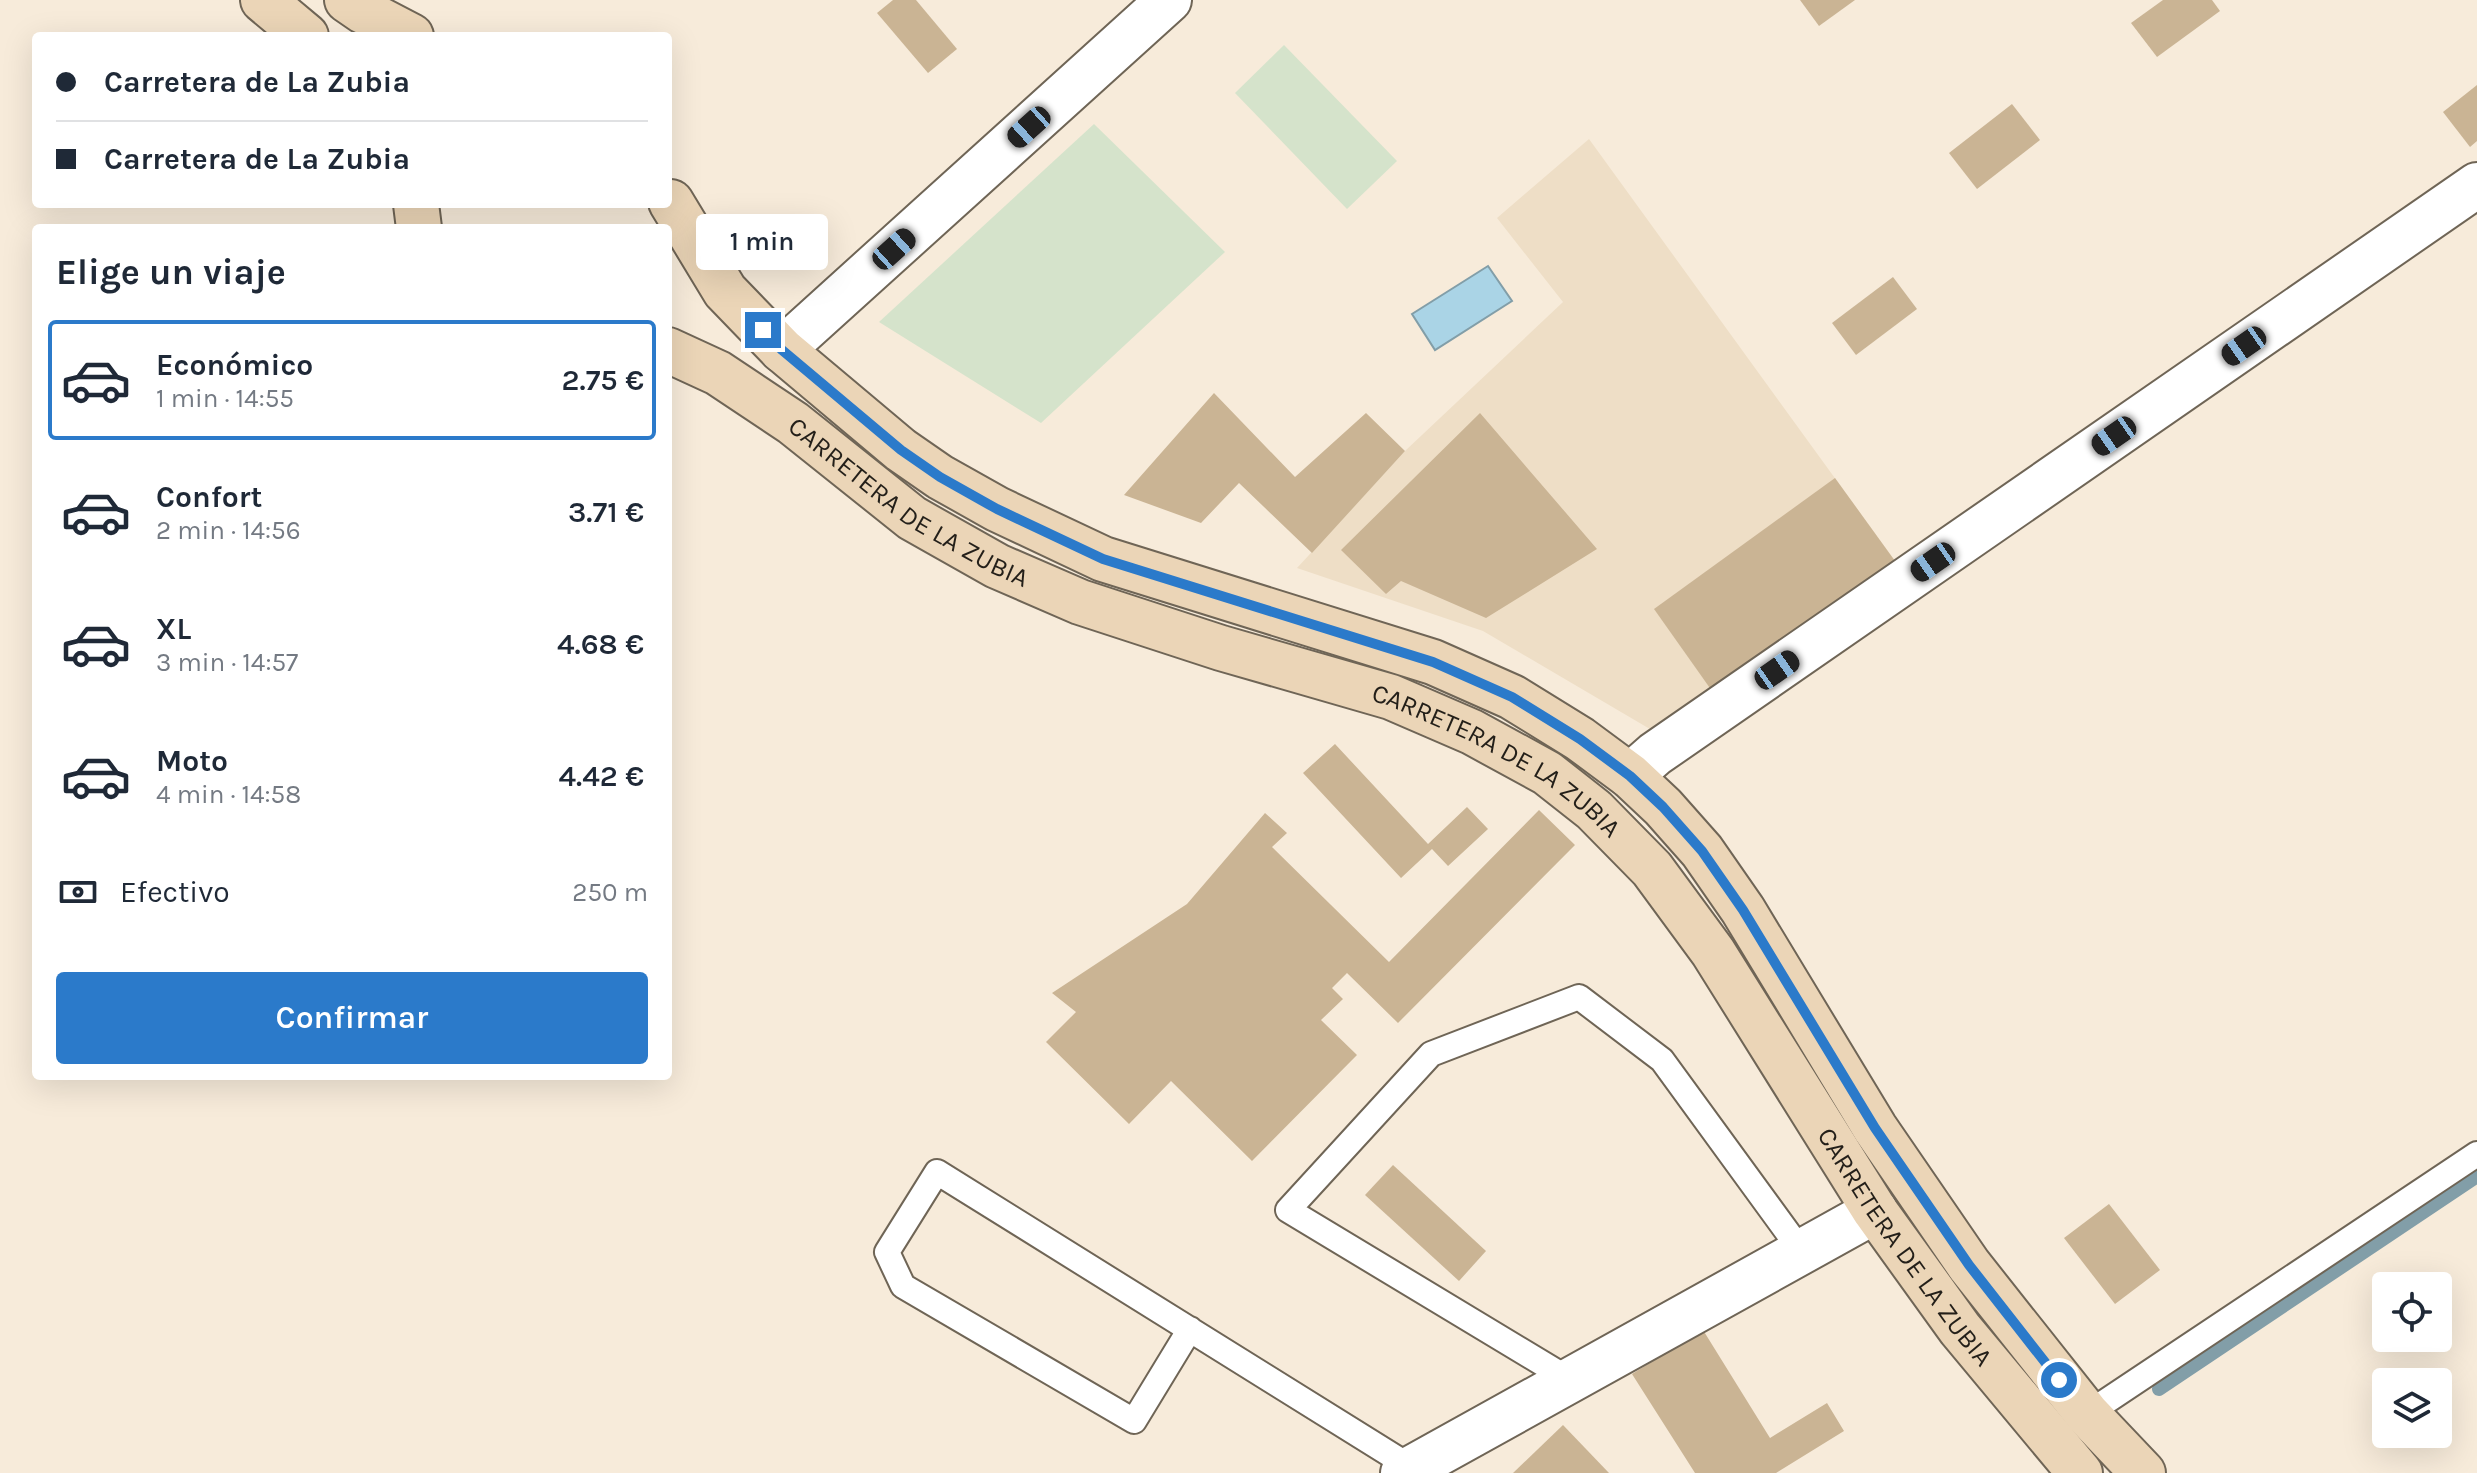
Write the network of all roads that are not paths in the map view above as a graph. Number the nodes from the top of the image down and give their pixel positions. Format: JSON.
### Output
{"nodes":[{"id":1,"x":263,"y":0,"type":"edge"},
{"id":2,"x":347,"y":0,"type":"edge"},
{"id":3,"x":1169,"y":0,"type":"edge"},
{"id":4,"x":301,"y":32,"type":"edge"},
{"id":5,"x":403,"y":32,"type":"edge"},
{"id":6,"x":2477,"y":185,"type":"edge"},
{"id":7,"x":672,"y":208,"type":"edge"},
{"id":8,"x":782,"y":350,"type":"junction"},
{"id":9,"x":672,"y":352,"type":"edge"},
{"id":10,"x":1630,"y":776,"type":"junction"},
{"id":11,"x":2477,"y":1154,"type":"edge"},
{"id":12,"x":1875,"y":1211,"type":"junction"},
{"id":13,"x":1802,"y":1252,"type":"junction"},
{"id":14,"x":1190,"y":1329,"type":"junction"},
{"id":15,"x":1570,"y":1380,"type":"junction"},
{"id":16,"x":2087,"y":1414,"type":"junction"},
{"id":17,"x":1407,"y":1470,"type":"edge"},
{"id":18,"x":2080,"y":1473,"type":"edge"},
{"id":19,"x":2143,"y":1473,"type":"edge"}],
"edges":[{"from":1,"to":4,"type":"street"},
{"from":2,"to":5,"type":"street"},
{"from":3,"to":8,"type":"street"},
{"from":6,"to":10,"type":"street"},
{"from":7,"to":8,"type":"street","name":"CARRETERA DE LA ZUBIA"},
{"from":8,"to":10,"type":"street","name":"CARRETERA DE LA ZUBIA"},
{"from":9,"to":12,"type":"street","name":"CARRETERA DE LA ZUBIA"},
{"from":10,"to":16,"type":"street","name":"CARRETERA DE LA ZUBIA"},
{"from":11,"to":16,"type":"lane"},
{"from":12,"to":13,"type":"street"},
{"from":12,"to":18,"type":"street","name":"CARRETERA DE LA ZUBIA"},
{"from":13,"to":15,"type":"street"},
{"from":13,"to":15,"type":"lane"},
{"from":14,"to":14,"type":"lane"},
{"from":14,"to":17,"type":"lane"},
{"from":15,"to":17,"type":"street"},
{"from":16,"to":19,"type":"street","name":"CARRETERA DE LA ZUBIA"}]}
